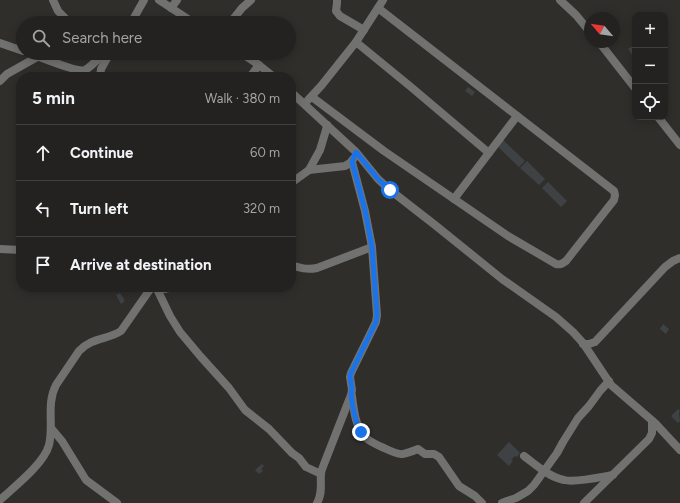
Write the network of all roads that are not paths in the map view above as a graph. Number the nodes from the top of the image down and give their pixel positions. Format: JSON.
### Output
{"nodes":[{"id":1,"x":53,"y":0,"type":"edge"},
{"id":2,"x":144,"y":0,"type":"edge"},
{"id":3,"x":159,"y":0,"type":"edge"},
{"id":4,"x":177,"y":0,"type":"edge"},
{"id":5,"x":251,"y":0,"type":"edge"},
{"id":6,"x":337,"y":0,"type":"edge"},
{"id":7,"x":383,"y":0,"type":"edge"},
{"id":8,"x":560,"y":0,"type":"edge"},
{"id":9,"x":171,"y":8,"type":"junction"},
{"id":10,"x":378,"y":8,"type":"junction"},
{"id":11,"x":63,"y":16,"type":"edge"},
{"id":12,"x":135,"y":16,"type":"edge"},
{"id":13,"x":183,"y":16,"type":"edge"},
{"id":14,"x":236,"y":16,"type":"edge"},
{"id":15,"x":584,"y":25,"type":"edge"},
{"id":16,"x":364,"y":30,"type":"junction"},
{"id":17,"x":0,"y":42,"type":"edge"},
{"id":18,"x":356,"y":42,"type":"junction"},
{"id":19,"x":16,"y":48,"type":"edge"},
{"id":20,"x":604,"y":48,"type":"edge"},
{"id":21,"x":32,"y":60,"type":"edge"},
{"id":22,"x":50,"y":60,"type":"edge"},
{"id":23,"x":96,"y":60,"type":"edge"},
{"id":24,"x":106,"y":60,"type":"edge"},
{"id":25,"x":252,"y":60,"type":"edge"},
{"id":26,"x":259,"y":65,"type":"junction"},
{"id":27,"x":101,"y":72,"type":"edge"},
{"id":28,"x":254,"y":72,"type":"edge"},
{"id":29,"x":268,"y":72,"type":"edge"},
{"id":30,"x":0,"y":81,"type":"edge"},
{"id":31,"x":632,"y":84,"type":"edge"},
{"id":32,"x":296,"y":97,"type":"edge"},
{"id":33,"x":312,"y":97,"type":"junction"},
{"id":34,"x":304,"y":104,"type":"junction"},
{"id":35,"x":517,"y":116,"type":"junction"},
{"id":36,"x":660,"y":120,"type":"edge"},
{"id":37,"x":326,"y":125,"type":"junction"},
{"id":38,"x":680,"y":145,"type":"edge"},
{"id":39,"x":356,"y":152,"type":"junction"},
{"id":40,"x":488,"y":153,"type":"junction"},
{"id":41,"x":352,"y":162,"type":"junction"},
{"id":42,"x":309,"y":170,"type":"junction"},
{"id":43,"x":296,"y":179,"type":"edge"},
{"id":44,"x":454,"y":198,"type":"junction"},
{"id":45,"x":372,"y":247,"type":"junction"},
{"id":46,"x":0,"y":249,"type":"edge"},
{"id":47,"x":16,"y":250,"type":"edge"},
{"id":48,"x":680,"y":258,"type":"edge"},
{"id":49,"x":296,"y":267,"type":"edge"},
{"id":50,"x":152,"y":292,"type":"edge"},
{"id":51,"x":156,"y":292,"type":"edge"},
{"id":52,"x":583,"y":344,"type":"junction"},
{"id":53,"x":609,"y":382,"type":"junction"},
{"id":54,"x":351,"y":395,"type":"junction"},
{"id":55,"x":652,"y":421,"type":"junction"},
{"id":56,"x":51,"y":428,"type":"junction"},
{"id":57,"x":680,"y":450,"type":"edge"},
{"id":58,"x":524,"y":456,"type":"dead end"},
{"id":59,"x":545,"y":471,"type":"junction"},
{"id":60,"x":321,"y":474,"type":"junction"},
{"id":61,"x":613,"y":475,"type":"junction"},
{"id":62,"x":0,"y":500,"type":"edge"},
{"id":63,"x":117,"y":503,"type":"edge"},
{"id":64,"x":317,"y":503,"type":"edge"},
{"id":65,"x":482,"y":503,"type":"edge"},
{"id":66,"x":502,"y":503,"type":"edge"},
{"id":67,"x":584,"y":503,"type":"edge"}],
"edges":[{"from":1,"to":11,"type":"street"},
{"from":2,"to":12,"type":"street"},
{"from":3,"to":9,"type":"street"},
{"from":4,"to":9,"type":"street"},
{"from":5,"to":14,"type":"street"},
{"from":6,"to":16,"type":"street"},
{"from":7,"to":10,"type":"street"},
{"from":8,"to":15,"type":"street"},
{"from":9,"to":13,"type":"street"},
{"from":10,"to":16,"type":"street"},
{"from":10,"to":35,"type":"street"},
{"from":16,"to":18,"type":"street"},
{"from":17,"to":19,"type":"street"},
{"from":18,"to":33,"type":"street"},
{"from":18,"to":40,"type":"street"},
{"from":20,"to":31,"type":"street"},
{"from":21,"to":30,"type":"street"},
{"from":22,"to":23,"type":"street"},
{"from":24,"to":27,"type":"street"},
{"from":25,"to":26,"type":"street"},
{"from":26,"to":28,"type":"street"},
{"from":26,"to":29,"type":"street"},
{"from":32,"to":34,"type":"street"},
{"from":33,"to":34,"type":"street"},
{"from":33,"to":44,"type":"street"},
{"from":34,"to":37,"type":"street"},
{"from":35,"to":40,"type":"street"},
{"from":35,"to":44,"type":"street"},
{"from":36,"to":38,"type":"street"},
{"from":37,"to":39,"type":"street"},
{"from":37,"to":42,"type":"street"},
{"from":39,"to":41,"type":"street"},
{"from":39,"to":52,"type":"street"},
{"from":40,"to":44,"type":"street"},
{"from":41,"to":42,"type":"street"},
{"from":41,"to":45,"type":"street"},
{"from":42,"to":43,"type":"street"},
{"from":45,"to":49,"type":"street"},
{"from":45,"to":54,"type":"street"},
{"from":46,"to":47,"type":"street"},
{"from":48,"to":52,"type":"street"},
{"from":50,"to":56,"type":"street"},
{"from":51,"to":60,"type":"street"},
{"from":52,"to":53,"type":"street"},
{"from":53,"to":55,"type":"street"},
{"from":53,"to":59,"type":"street"},
{"from":54,"to":60,"type":"street"},
{"from":54,"to":65,"type":"street"},
{"from":55,"to":57,"type":"street"},
{"from":55,"to":61,"type":"street"},
{"from":56,"to":62,"type":"street"},
{"from":56,"to":63,"type":"street"},
{"from":58,"to":59,"type":"street"},
{"from":59,"to":61,"type":"street"},
{"from":59,"to":66,"type":"street"},
{"from":60,"to":64,"type":"street"},
{"from":61,"to":67,"type":"street"}]}
